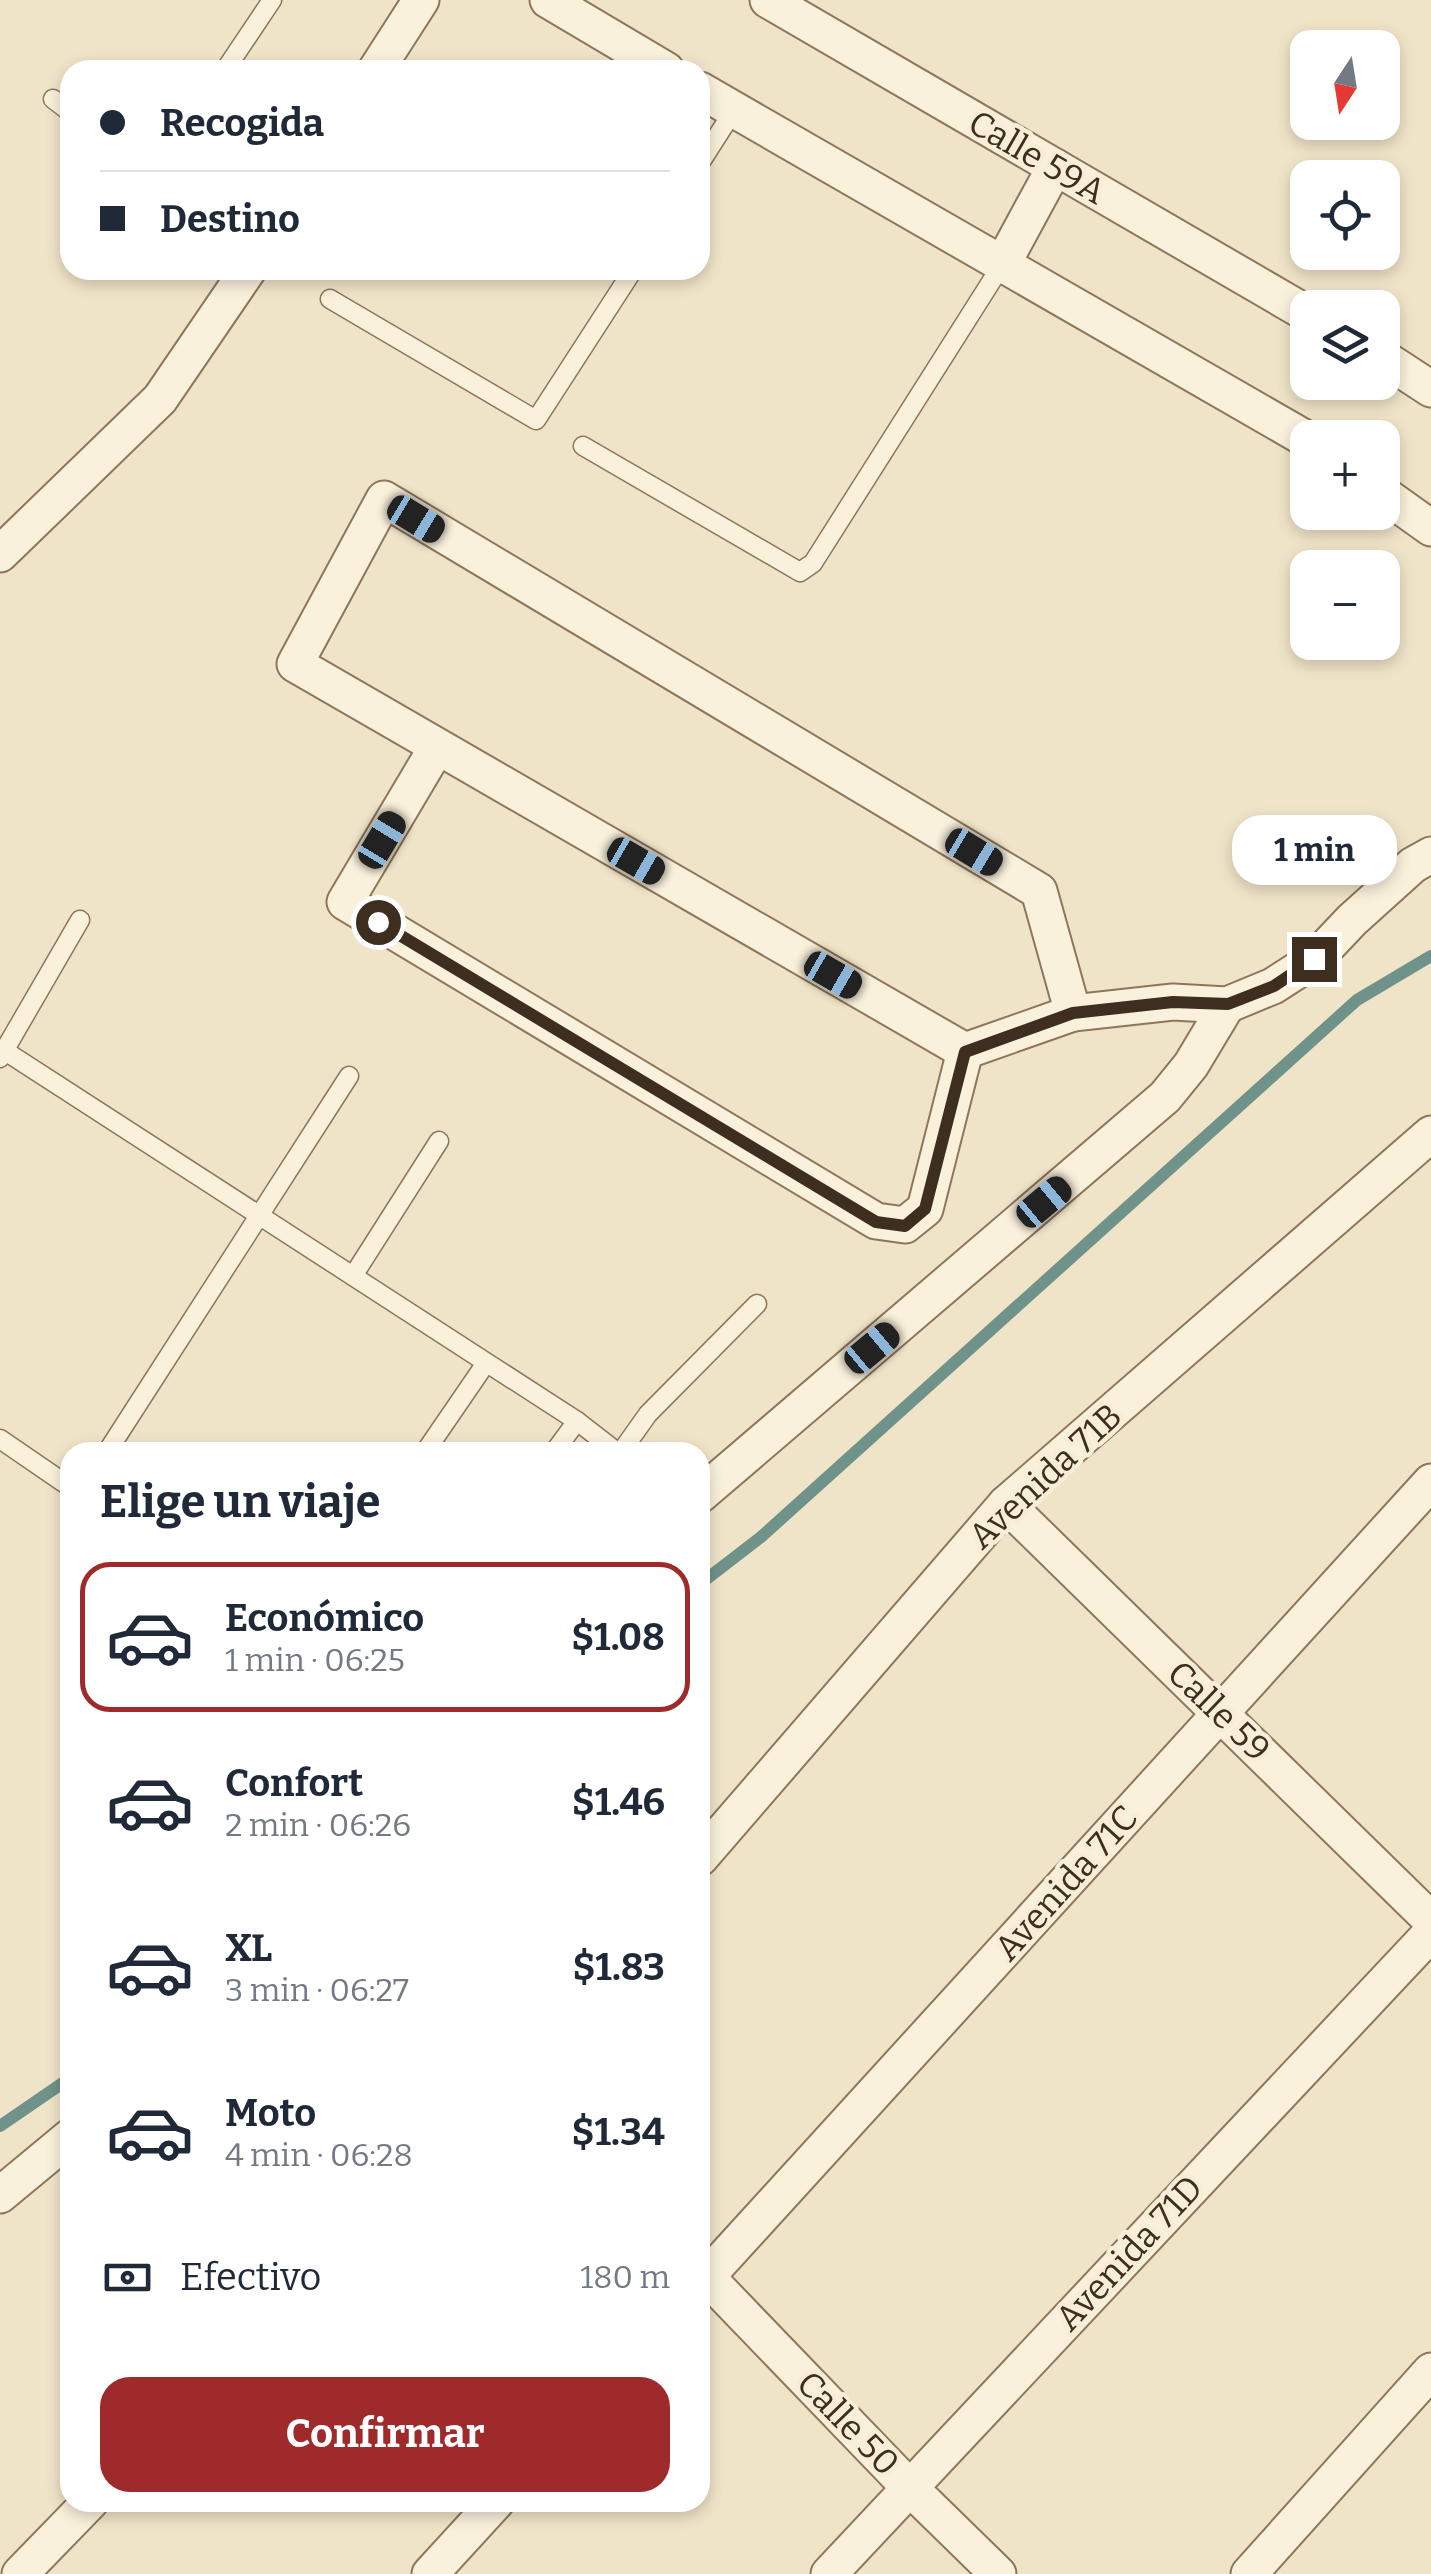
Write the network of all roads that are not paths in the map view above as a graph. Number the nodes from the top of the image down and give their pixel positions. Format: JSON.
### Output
{"nodes":[{"id":1,"x":272,"y":0,"type":"edge"},
{"id":2,"x":421,"y":0,"type":"edge"},
{"id":3,"x":548,"y":0,"type":"edge"},
{"id":4,"x":768,"y":0,"type":"edge"},
{"id":5,"x":232,"y":60,"type":"edge"},
{"id":6,"x":382,"y":60,"type":"edge"},
{"id":7,"x":649,"y":60,"type":"edge"},
{"id":8,"x":710,"y":96,"type":"edge"},
{"id":9,"x":53,"y":99,"type":"dead end"},
{"id":10,"x":60,"y":104,"type":"edge"},
{"id":11,"x":734,"y":110,"type":"junction"},
{"id":12,"x":710,"y":147,"type":"edge"},
{"id":13,"x":1055,"y":167,"type":"junction"},
{"id":14,"x":1003,"y":263,"type":"junction"},
{"id":15,"x":241,"y":280,"type":"edge"},
{"id":16,"x":627,"y":280,"type":"edge"},
{"id":17,"x":330,"y":300,"type":"dead end"},
{"id":18,"x":1290,"y":304,"type":"edge"},
{"id":19,"x":1400,"y":368,"type":"edge"},
{"id":20,"x":1431,"y":388,"type":"edge"},
{"id":21,"x":1290,"y":430,"type":"edge"},
{"id":22,"x":583,"y":446,"type":"dead end"},
{"id":23,"x":1400,"y":506,"type":"edge"},
{"id":24,"x":1431,"y":528,"type":"edge"},
{"id":25,"x":0,"y":554,"type":"edge"},
{"id":26,"x":438,"y":746,"type":"junction"},
{"id":27,"x":1431,"y":855,"type":"edge"},
{"id":28,"x":80,"y":920,"type":"dead end"},
{"id":29,"x":1228,"y":1004,"type":"junction"},
{"id":30,"x":1073,"y":1013,"type":"junction"},
{"id":31,"x":965,"y":1052,"type":"junction"},
{"id":32,"x":2,"y":1054,"type":"edge"},
{"id":33,"x":349,"y":1076,"type":"dead end"},
{"id":34,"x":1431,"y":1134,"type":"edge"},
{"id":35,"x":439,"y":1141,"type":"dead end"},
{"id":36,"x":260,"y":1216,"type":"junction"},
{"id":37,"x":353,"y":1276,"type":"junction"},
{"id":38,"x":756,"y":1304,"type":"dead end"},
{"id":39,"x":486,"y":1363,"type":"junction"},
{"id":40,"x":576,"y":1422,"type":"junction"},
{"id":41,"x":0,"y":1439,"type":"edge"},
{"id":42,"x":113,"y":1442,"type":"edge"},
{"id":43,"x":432,"y":1442,"type":"edge"},
{"id":44,"x":561,"y":1442,"type":"edge"},
{"id":45,"x":605,"y":1442,"type":"edge"},
{"id":46,"x":627,"y":1442,"type":"edge"},
{"id":47,"x":60,"y":1480,"type":"edge"},
{"id":48,"x":1431,"y":1482,"type":"edge"},
{"id":49,"x":710,"y":1486,"type":"edge"},
{"id":50,"x":1006,"y":1504,"type":"junction"},
{"id":51,"x":1222,"y":1713,"type":"junction"},
{"id":52,"x":710,"y":1846,"type":"edge"},
{"id":53,"x":1431,"y":1920,"type":"edge"},
{"id":54,"x":1431,"y":1933,"type":"edge"},
{"id":55,"x":60,"y":2146,"type":"edge"},
{"id":56,"x":0,"y":2195,"type":"edge"},
{"id":57,"x":710,"y":2268,"type":"edge"},
{"id":58,"x":710,"y":2285,"type":"edge"},
{"id":59,"x":1431,"y":2371,"type":"edge"},
{"id":60,"x":909,"y":2487,"type":"junction"},
{"id":61,"x":80,"y":2512,"type":"edge"},
{"id":62,"x":487,"y":2512,"type":"edge"},
{"id":63,"x":20,"y":2574,"type":"edge"},
{"id":64,"x":430,"y":2574,"type":"edge"},
{"id":65,"x":829,"y":2574,"type":"edge"},
{"id":66,"x":998,"y":2574,"type":"edge"},
{"id":67,"x":1249,"y":2574,"type":"edge"}],
"edges":[{"from":1,"to":5,"type":"lane"},
{"from":2,"to":6,"type":"street"},
{"from":3,"to":7,"type":"street"},
{"from":4,"to":13,"type":"street","name":"Calle 59A"},
{"from":8,"to":11,"type":"street"},
{"from":9,"to":10,"type":"lane"},
{"from":11,"to":12,"type":"lane"},
{"from":11,"to":14,"type":"street"},
{"from":13,"to":14,"type":"street"},
{"from":13,"to":18,"type":"street","name":"Calle 59A"},
{"from":14,"to":21,"type":"street"},
{"from":14,"to":22,"type":"lane"},
{"from":15,"to":25,"type":"street"},
{"from":16,"to":17,"type":"lane"},
{"from":19,"to":20,"type":"street"},
{"from":23,"to":24,"type":"street"},
{"from":26,"to":30,"type":"street"},
{"from":26,"to":31,"type":"street"},
{"from":26,"to":31,"type":"street"},
{"from":27,"to":29,"type":"street"},
{"from":28,"to":32,"type":"lane"},
{"from":29,"to":30,"type":"street"},
{"from":29,"to":49,"type":"street"},
{"from":30,"to":31,"type":"street"},
{"from":32,"to":36,"type":"lane"},
{"from":33,"to":36,"type":"lane"},
{"from":34,"to":50,"type":"street","name":"Avenida 71B"},
{"from":35,"to":37,"type":"lane"},
{"from":36,"to":37,"type":"lane"},
{"from":36,"to":42,"type":"lane"},
{"from":37,"to":39,"type":"lane"},
{"from":38,"to":46,"type":"lane"},
{"from":39,"to":40,"type":"lane"},
{"from":39,"to":43,"type":"lane"},
{"from":40,"to":44,"type":"lane"},
{"from":40,"to":45,"type":"lane"},
{"from":41,"to":47,"type":"lane"},
{"from":48,"to":51,"type":"street","name":"Avenida 71C"},
{"from":50,"to":51,"type":"street","name":"Calle 59"},
{"from":50,"to":52,"type":"street","name":"Avenida 71B"},
{"from":51,"to":53,"type":"street","name":"Calle 59"},
{"from":51,"to":57,"type":"street","name":"Avenida 71C"},
{"from":54,"to":60,"type":"street","name":"Avenida 71D"},
{"from":55,"to":56,"type":"street"},
{"from":58,"to":60,"type":"street","name":"Calle 50"},
{"from":59,"to":67,"type":"street"},
{"from":60,"to":65,"type":"street","name":"Avenida 71D"},
{"from":60,"to":66,"type":"street","name":"Calle 50"},
{"from":61,"to":63,"type":"street"},
{"from":62,"to":64,"type":"street"}]}
